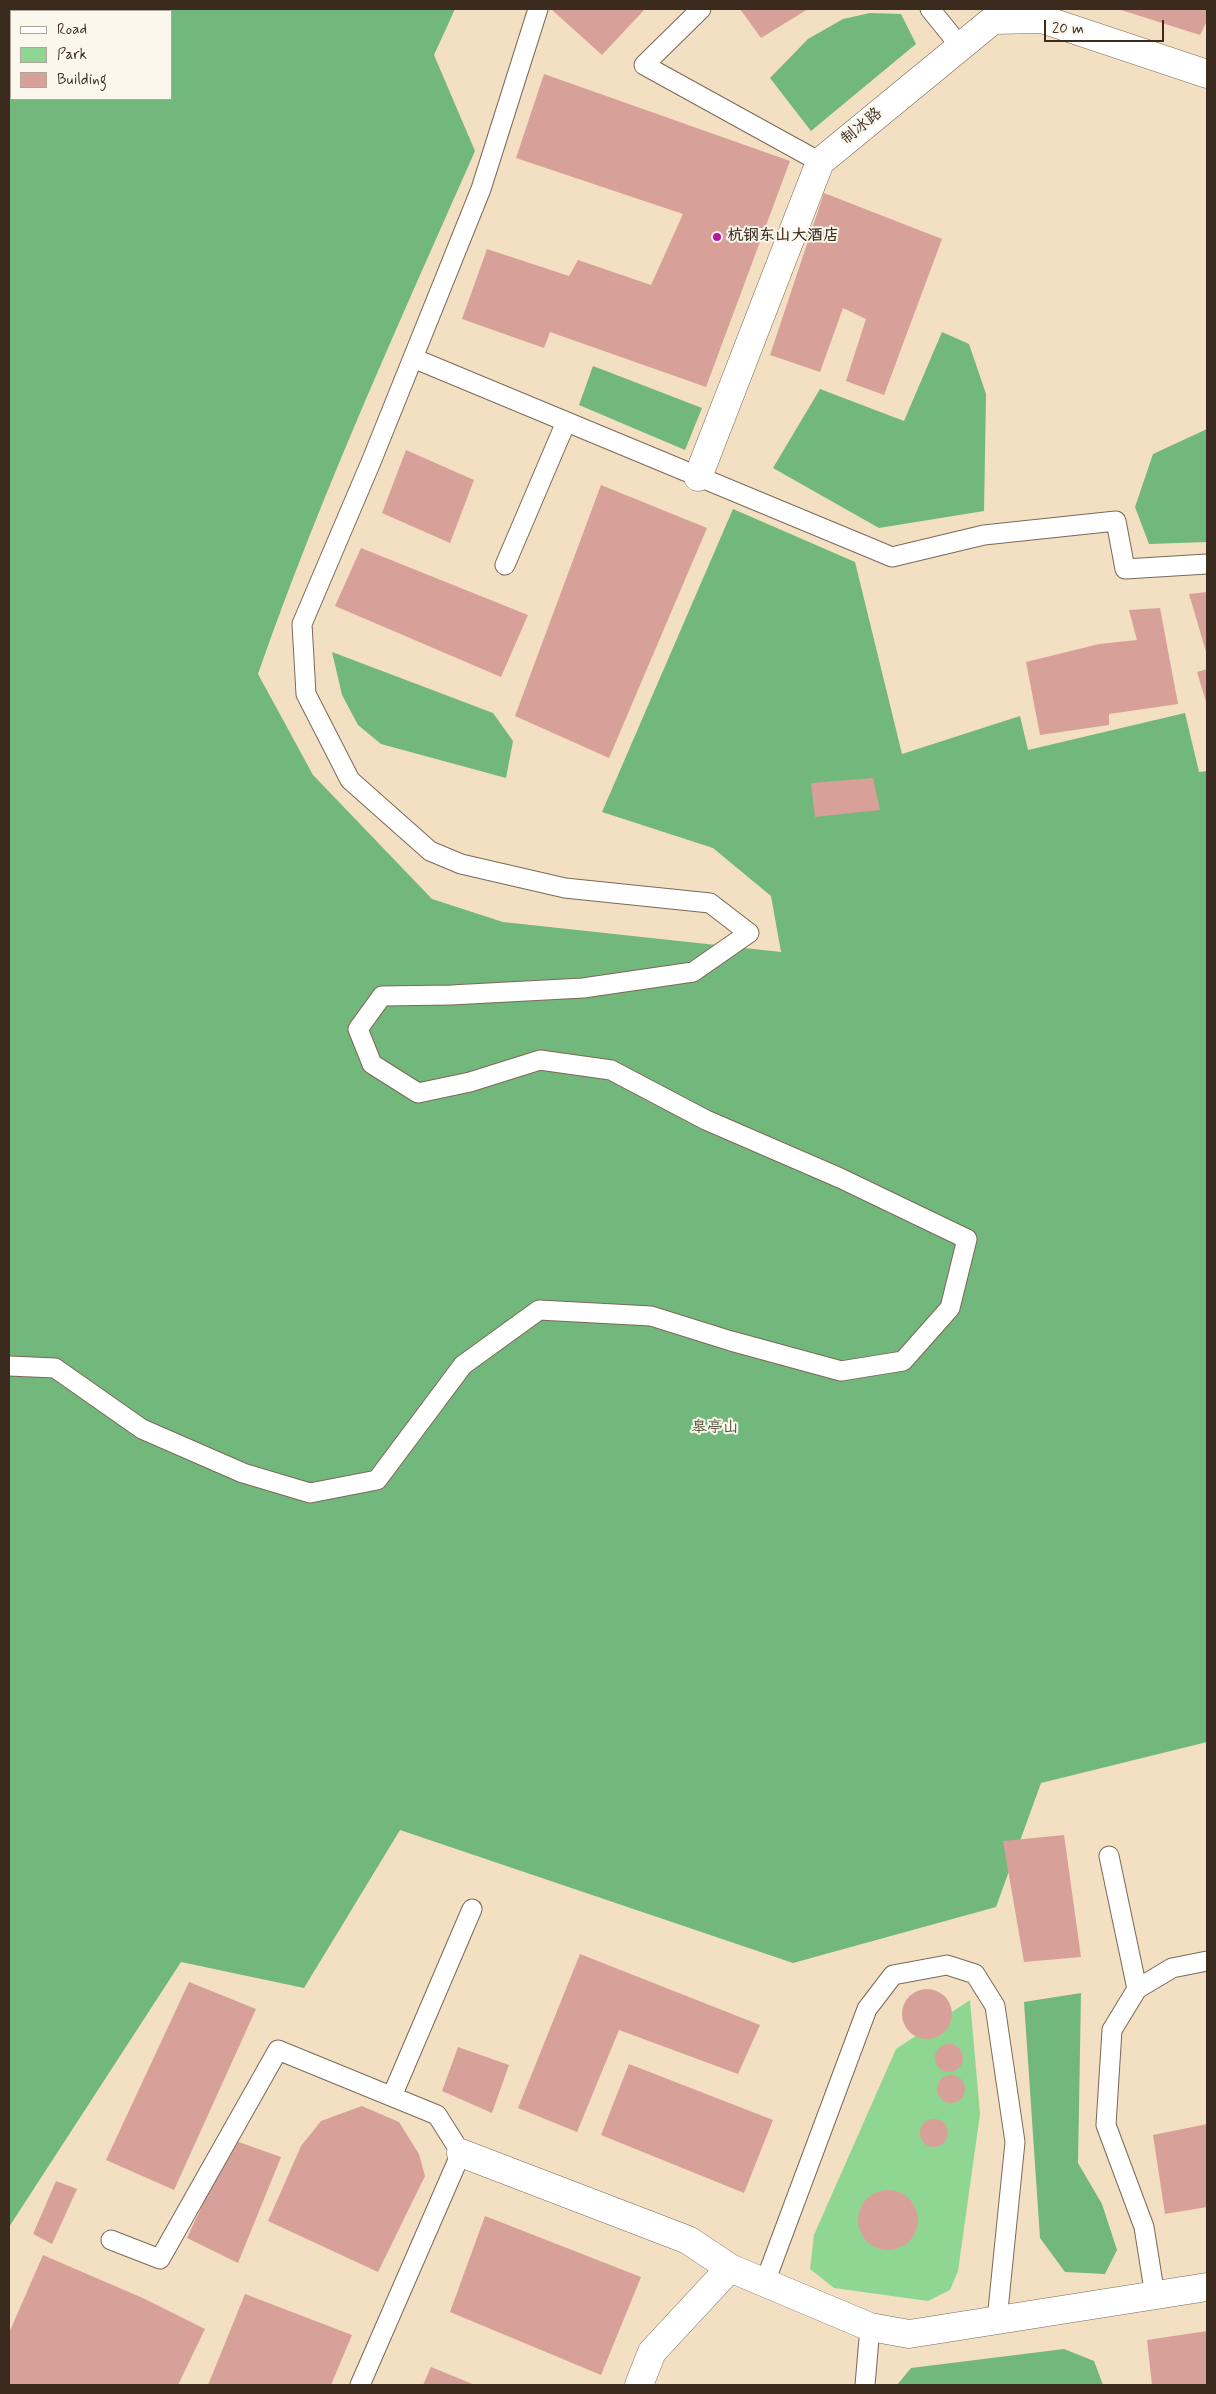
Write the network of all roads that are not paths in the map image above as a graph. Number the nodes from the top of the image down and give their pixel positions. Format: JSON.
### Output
{"nodes":[{"id":1,"x":538,"y":9,"type":"edge"},
{"id":2,"x":701,"y":9,"type":"edge"},
{"id":3,"x":930,"y":9,"type":"edge"},
{"id":4,"x":960,"y":46,"type":"junction"},
{"id":5,"x":1207,"y":74,"type":"edge"},
{"id":6,"x":820,"y":162,"type":"junction"},
{"id":7,"x":413,"y":358,"type":"junction"},
{"id":8,"x":566,"y":422,"type":"junction"},
{"id":9,"x":698,"y":478,"type":"junction"},
{"id":10,"x":1207,"y":564,"type":"edge"},
{"id":11,"x":505,"y":565,"type":"dead end"},
{"id":12,"x":9,"y":1366,"type":"edge"},
{"id":13,"x":1109,"y":1856,"type":"dead end"},
{"id":14,"x":472,"y":1908,"type":"dead end"},
{"id":15,"x":1207,"y":1961,"type":"edge"},
{"id":16,"x":1137,"y":1989,"type":"junction"},
{"id":17,"x":392,"y":2096,"type":"junction"},
{"id":18,"x":461,"y":2153,"type":"junction"},
{"id":19,"x":111,"y":2240,"type":"dead end"},
{"id":20,"x":730,"y":2268,"type":"junction"},
{"id":21,"x":765,"y":2282,"type":"junction"},
{"id":22,"x":1207,"y":2287,"type":"edge"},
{"id":23,"x":1155,"y":2296,"type":"junction"},
{"id":24,"x":996,"y":2320,"type":"junction"},
{"id":25,"x":870,"y":2327,"type":"junction"},
{"id":26,"x":360,"y":2385,"type":"edge"},
{"id":27,"x":639,"y":2385,"type":"edge"},
{"id":28,"x":865,"y":2385,"type":"edge"}],
"edges":[{"from":1,"to":7,"type":"lane"},
{"from":2,"to":6,"type":"lane"},
{"from":3,"to":4,"type":"lane"},
{"from":4,"to":5,"type":"street","name":"制冰路"},
{"from":4,"to":6,"type":"street","name":"制冰路"},
{"from":6,"to":9,"type":"street","name":"制冰路"},
{"from":7,"to":8,"type":"lane"},
{"from":7,"to":12,"type":"lane"},
{"from":8,"to":9,"type":"lane"},
{"from":8,"to":11,"type":"lane"},
{"from":9,"to":10,"type":"lane"},
{"from":13,"to":16,"type":"lane"},
{"from":14,"to":17,"type":"lane"},
{"from":15,"to":16,"type":"lane"},
{"from":16,"to":23,"type":"lane"},
{"from":17,"to":18,"type":"lane"},
{"from":17,"to":19,"type":"lane"},
{"from":18,"to":20,"type":"street"},
{"from":18,"to":26,"type":"lane"},
{"from":20,"to":21,"type":"street"},
{"from":20,"to":27,"type":"street"},
{"from":21,"to":24,"type":"lane"},
{"from":21,"to":25,"type":"street"},
{"from":22,"to":23,"type":"street"},
{"from":23,"to":24,"type":"street"},
{"from":24,"to":25,"type":"street"},
{"from":25,"to":28,"type":"lane"}]}
